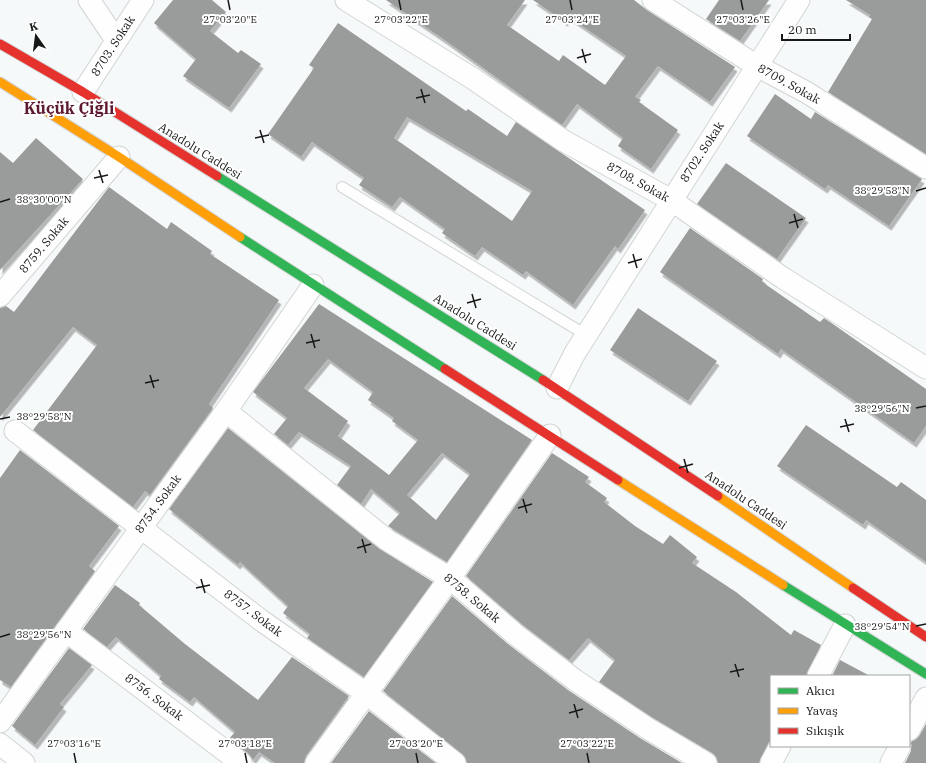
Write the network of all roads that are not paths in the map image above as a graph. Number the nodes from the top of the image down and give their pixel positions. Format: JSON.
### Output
{"nodes":[{"id":1,"x":89,"y":0,"type":"edge"},
{"id":2,"x":143,"y":0,"type":"edge"},
{"id":3,"x":346,"y":0,"type":"edge"},
{"id":4,"x":653,"y":0,"type":"edge"},
{"id":5,"x":799,"y":0,"type":"edge"},
{"id":6,"x":116,"y":40,"type":"junction"},
{"id":7,"x":0,"y":44,"type":"edge"},
{"id":8,"x":757,"y":66,"type":"junction"},
{"id":9,"x":0,"y":82,"type":"edge"},
{"id":10,"x":83,"y":92,"type":"junction"},
{"id":11,"x":119,"y":157,"type":"junction"},
{"id":12,"x":926,"y":168,"type":"edge"},
{"id":13,"x":342,"y":187,"type":"dead end"},
{"id":14,"x":671,"y":200,"type":"junction"},
{"id":15,"x":313,"y":285,"type":"junction"},
{"id":16,"x":0,"y":296,"type":"edge"},
{"id":17,"x":586,"y":335,"type":"junction"},
{"id":18,"x":926,"y":368,"type":"edge"},
{"id":19,"x":557,"y":388,"type":"junction"},
{"id":20,"x":226,"y":411,"type":"junction"},
{"id":21,"x":15,"y":431,"type":"dead end"},
{"id":22,"x":550,"y":435,"type":"junction"},
{"id":23,"x":141,"y":527,"type":"junction"},
{"id":24,"x":450,"y":578,"type":"junction"},
{"id":25,"x":845,"y":625,"type":"junction"},
{"id":26,"x":66,"y":631,"type":"junction"},
{"id":27,"x":926,"y":637,"type":"edge"},
{"id":28,"x":926,"y":674,"type":"edge"},
{"id":29,"x":819,"y":675,"type":"edge"},
{"id":30,"x":367,"y":694,"type":"junction"},
{"id":31,"x":926,"y":698,"type":"edge"},
{"id":32,"x":0,"y":722,"type":"edge"},
{"id":33,"x":910,"y":728,"type":"edge"},
{"id":34,"x":0,"y":744,"type":"edge"},
{"id":35,"x":779,"y":747,"type":"edge"},
{"id":36,"x":899,"y":747,"type":"edge"},
{"id":37,"x":24,"y":763,"type":"edge"},
{"id":38,"x":241,"y":763,"type":"edge"},
{"id":39,"x":316,"y":763,"type":"edge"},
{"id":40,"x":455,"y":763,"type":"edge"},
{"id":41,"x":706,"y":763,"type":"edge"},
{"id":42,"x":771,"y":763,"type":"edge"},
{"id":43,"x":891,"y":763,"type":"edge"}],
"edges":[{"from":1,"to":6,"type":"street"},
{"from":2,"to":6,"type":"street","name":"8703. Sokak"},
{"from":3,"to":14,"type":"street","name":"8708. Sokak"},
{"from":4,"to":8,"type":"street","name":"8709. Sokak"},
{"from":5,"to":8,"type":"street","name":"8702. Sokak"},
{"from":6,"to":10,"type":"street","name":"8703. Sokak"},
{"from":7,"to":10,"type":"highway","name":"Anadolu Caddesi"},
{"from":8,"to":12,"type":"street","name":"8709. Sokak"},
{"from":8,"to":14,"type":"street","name":"8702. Sokak"},
{"from":9,"to":11,"type":"highway"},
{"from":10,"to":19,"type":"highway","name":"Anadolu Caddesi"},
{"from":11,"to":15,"type":"highway"},
{"from":11,"to":16,"type":"street","name":"8759. Sokak"},
{"from":13,"to":17,"type":"lane"},
{"from":14,"to":17,"type":"street","name":"8702. Sokak"},
{"from":14,"to":18,"type":"street","name":"8708. Sokak"},
{"from":15,"to":20,"type":"street","name":"8754. Sokak"},
{"from":15,"to":22,"type":"highway"},
{"from":17,"to":19,"type":"street","name":"8702. Sokak"},
{"from":19,"to":27,"type":"highway","name":"Anadolu Caddesi"},
{"from":20,"to":23,"type":"street","name":"8754. Sokak"},
{"from":20,"to":24,"type":"street","name":"8758. Sokak"},
{"from":21,"to":23,"type":"street","name":"8757. Sokak"},
{"from":22,"to":24,"type":"street"},
{"from":22,"to":25,"type":"highway"},
{"from":23,"to":26,"type":"street","name":"8754. Sokak"},
{"from":23,"to":30,"type":"street","name":"8757. Sokak"},
{"from":24,"to":30,"type":"street"},
{"from":24,"to":41,"type":"street","name":"8758. Sokak"},
{"from":25,"to":28,"type":"highway"},
{"from":25,"to":29,"type":"street"},
{"from":26,"to":32,"type":"street","name":"8754. Sokak"},
{"from":26,"to":38,"type":"street","name":"8756. Sokak"},
{"from":30,"to":39,"type":"street"},
{"from":30,"to":40,"type":"street","name":"8757. Sokak"},
{"from":31,"to":33,"type":"street"},
{"from":34,"to":37,"type":"street"},
{"from":35,"to":42,"type":"street"},
{"from":36,"to":43,"type":"street"}]}
